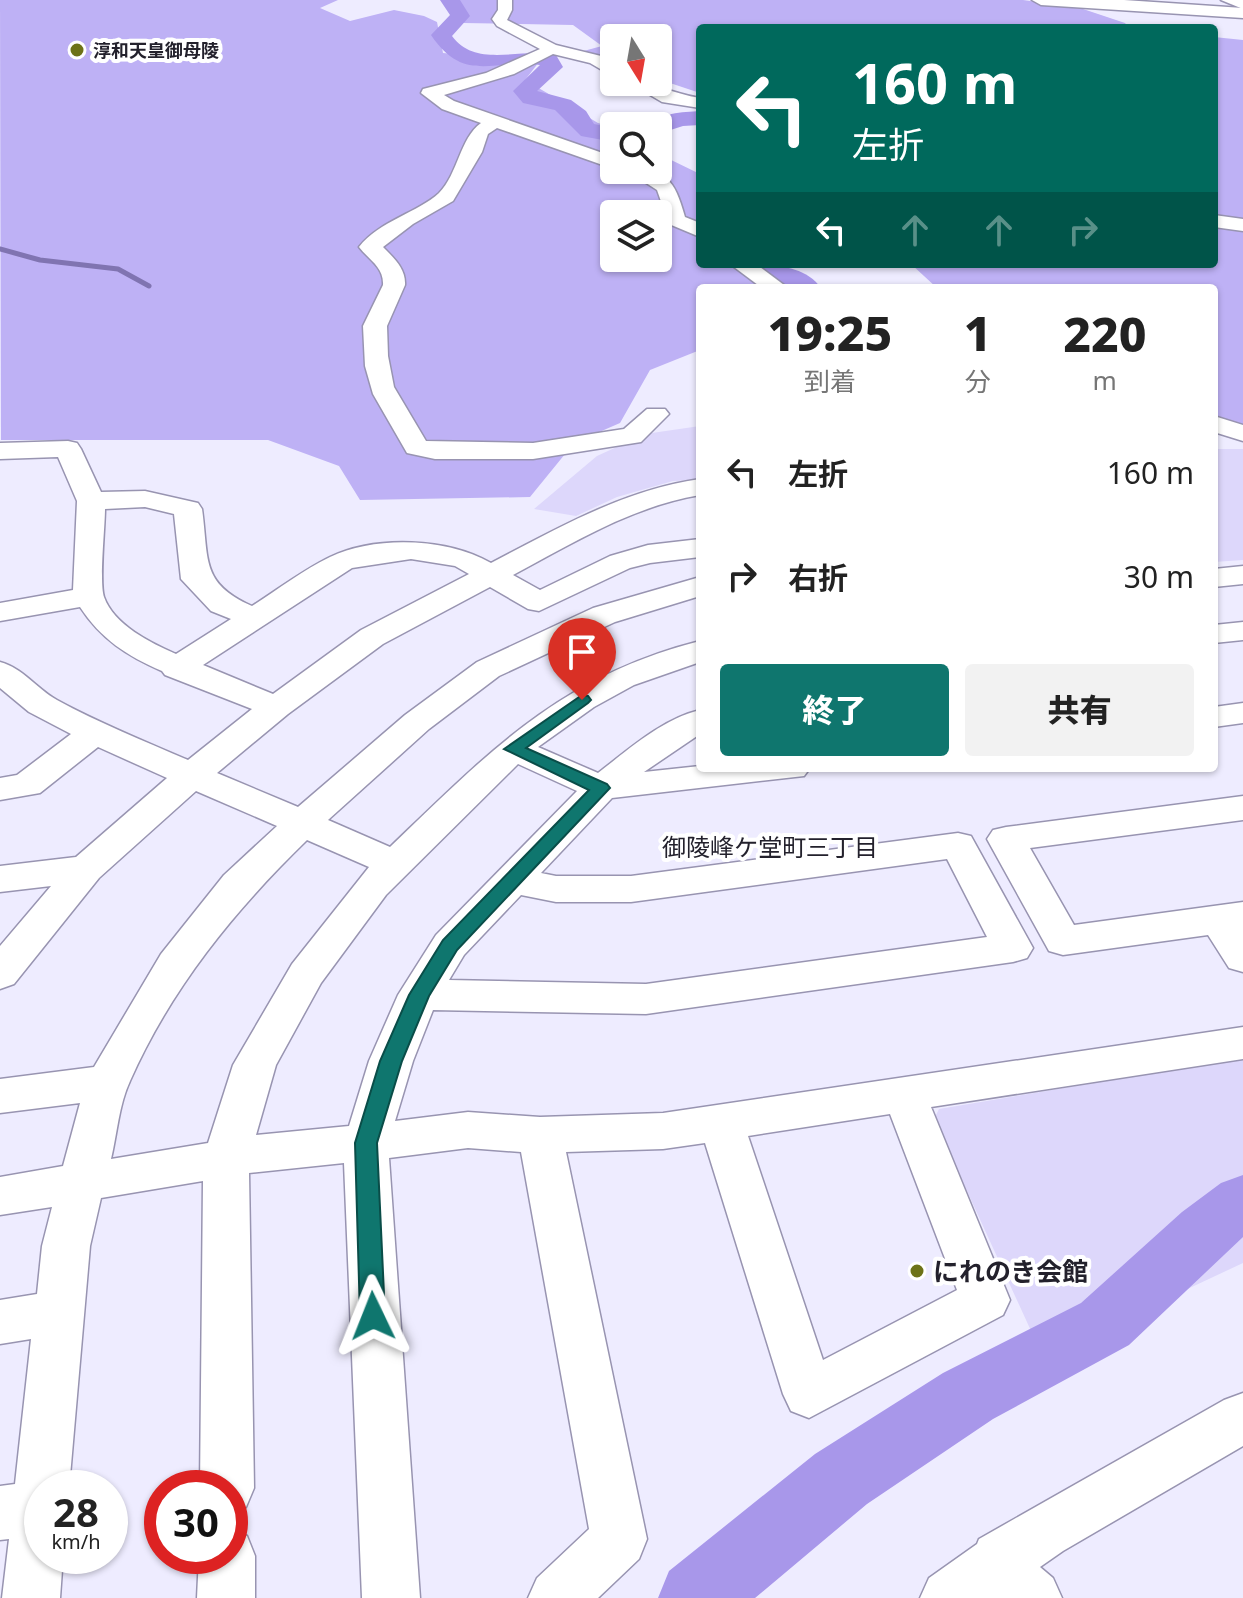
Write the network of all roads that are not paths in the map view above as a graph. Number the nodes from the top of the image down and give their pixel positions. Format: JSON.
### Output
{"nodes":[{"id":1,"x":505,"y":0,"type":"edge"},
{"id":2,"x":1041,"y":0,"type":"edge"},
{"id":3,"x":1228,"y":0,"type":"edge"},
{"id":4,"x":1243,"y":5,"type":"edge"},
{"id":5,"x":1243,"y":13,"type":"edge"},
{"id":6,"x":543,"y":55,"type":"junction"},
{"id":7,"x":600,"y":62,"type":"edge"},
{"id":8,"x":664,"y":96,"type":"edge"},
{"id":9,"x":696,"y":102,"type":"edge"},
{"id":10,"x":495,"y":121,"type":"junction"},
{"id":11,"x":600,"y":158,"type":"edge"},
{"id":12,"x":663,"y":184,"type":"edge"},
{"id":13,"x":1218,"y":222,"type":"edge"},
{"id":14,"x":1243,"y":225,"type":"edge"},
{"id":15,"x":696,"y":229,"type":"edge"},
{"id":16,"x":747,"y":268,"type":"edge"},
{"id":17,"x":771,"y":284,"type":"edge"},
{"id":18,"x":656,"y":414,"type":"dead end"},
{"id":19,"x":1218,"y":425,"type":"edge"},
{"id":20,"x":1243,"y":433,"type":"edge"},
{"id":21,"x":0,"y":451,"type":"edge"},
{"id":22,"x":696,"y":488,"type":"edge"},
{"id":23,"x":91,"y":501,"type":"junction"},
{"id":24,"x":696,"y":548,"type":"edge"},
{"id":25,"x":492,"y":575,"type":"junction"},
{"id":26,"x":1243,"y":575,"type":"edge"},
{"id":27,"x":1218,"y":578,"type":"edge"},
{"id":28,"x":696,"y":587,"type":"edge"},
{"id":29,"x":88,"y":596,"type":"junction"},
{"id":30,"x":0,"y":612,"type":"edge"},
{"id":31,"x":253,"y":618,"type":"junction"},
{"id":32,"x":1243,"y":631,"type":"edge"},
{"id":33,"x":1218,"y":634,"type":"edge"},
{"id":34,"x":696,"y":652,"type":"edge"},
{"id":35,"x":176,"y":668,"type":"junction"},
{"id":36,"x":2,"y":677,"type":"edge"},
{"id":37,"x":276,"y":707,"type":"junction"},
{"id":38,"x":1243,"y":713,"type":"edge"},
{"id":39,"x":1218,"y":716,"type":"edge"},
{"id":40,"x":696,"y":722,"type":"edge"},
{"id":41,"x":95,"y":733,"type":"junction"},
{"id":42,"x":513,"y":749,"type":"junction"},
{"id":43,"x":754,"y":772,"type":"edge"},
{"id":44,"x":191,"y":776,"type":"junction"},
{"id":45,"x":601,"y":788,"type":"junction"},
{"id":46,"x":0,"y":789,"type":"edge"},
{"id":47,"x":1243,"y":808,"type":"edge"},
{"id":48,"x":301,"y":824,"type":"junction"},
{"id":49,"x":393,"y":863,"type":"junction"},
{"id":50,"x":86,"y":869,"type":"junction"},
{"id":51,"x":0,"y":879,"type":"edge"},
{"id":52,"x":511,"y":880,"type":"junction"},
{"id":53,"x":1231,"y":918,"type":"edge"},
{"id":54,"x":1243,"y":958,"type":"edge"},
{"id":55,"x":0,"y":974,"type":"edge"},
{"id":56,"x":419,"y":995,"type":"junction"},
{"id":57,"x":1243,"y":1043,"type":"edge"},
{"id":58,"x":107,"y":1082,"type":"junction"},
{"id":59,"x":904,"y":1094,"type":"junction"},
{"id":60,"x":0,"y":1096,"type":"edge"},
{"id":61,"x":721,"y":1122,"type":"junction"},
{"id":62,"x":540,"y":1135,"type":"junction"},
{"id":63,"x":366,"y":1143,"type":"junction"},
{"id":64,"x":226,"y":1158,"type":"junction"},
{"id":65,"x":81,"y":1184,"type":"junction"},
{"id":66,"x":0,"y":1196,"type":"edge"},
{"id":67,"x":57,"y":1313,"type":"junction"},
{"id":68,"x":0,"y":1322,"type":"edge"},
{"id":69,"x":1243,"y":1418,"type":"edge"},
{"id":70,"x":227,"y":1470,"type":"edge"},
{"id":71,"x":20,"y":1510,"type":"edge"},
{"id":72,"x":227,"y":1574,"type":"edge"},
{"id":73,"x":1016,"y":1579,"type":"edge"},
{"id":74,"x":31,"y":1598,"type":"edge"},
{"id":75,"x":226,"y":1598,"type":"edge"},
{"id":76,"x":391,"y":1598,"type":"edge"},
{"id":77,"x":557,"y":1598,"type":"edge"},
{"id":78,"x":949,"y":1598,"type":"edge"}],
"edges":[{"from":1,"to":6,"type":"street"},
{"from":2,"to":5,"type":"main road"},
{"from":3,"to":4,"type":"street"},
{"from":6,"to":7,"type":"street"},
{"from":6,"to":10,"type":"street"},
{"from":8,"to":9,"type":"street"},
{"from":10,"to":11,"type":"street"},
{"from":10,"to":18,"type":"street"},
{"from":12,"to":15,"type":"street"},
{"from":13,"to":14,"type":"street"},
{"from":16,"to":17,"type":"street"},
{"from":19,"to":20,"type":"street"},
{"from":21,"to":23,"type":"street"},
{"from":22,"to":25,"type":"street"},
{"from":23,"to":29,"type":"street"},
{"from":23,"to":31,"type":"street"},
{"from":24,"to":25,"type":"street"},
{"from":25,"to":31,"type":"street"},
{"from":25,"to":37,"type":"street"},
{"from":26,"to":27,"type":"street"},
{"from":28,"to":48,"type":"street"},
{"from":29,"to":30,"type":"street"},
{"from":29,"to":35,"type":"street"},
{"from":31,"to":35,"type":"street"},
{"from":32,"to":33,"type":"street"},
{"from":34,"to":42,"type":"street"},
{"from":35,"to":37,"type":"street"},
{"from":36,"to":41,"type":"street"},
{"from":37,"to":44,"type":"street"},
{"from":38,"to":39,"type":"street"},
{"from":40,"to":45,"type":"street"},
{"from":41,"to":44,"type":"street"},
{"from":41,"to":46,"type":"street"},
{"from":42,"to":45,"type":"street"},
{"from":42,"to":49,"type":"street"},
{"from":43,"to":45,"type":"street"},
{"from":44,"to":48,"type":"street"},
{"from":44,"to":50,"type":"street"},
{"from":45,"to":52,"type":"street"},
{"from":47,"to":53,"type":"street"},
{"from":48,"to":49,"type":"street"},
{"from":48,"to":58,"type":"street"},
{"from":49,"to":64,"type":"street"},
{"from":50,"to":51,"type":"street"},
{"from":50,"to":55,"type":"street"},
{"from":52,"to":56,"type":"street"},
{"from":52,"to":56,"type":"street"},
{"from":53,"to":54,"type":"street"},
{"from":56,"to":63,"type":"street"},
{"from":57,"to":59,"type":"street"},
{"from":58,"to":60,"type":"street"},
{"from":58,"to":65,"type":"street"},
{"from":59,"to":61,"type":"street"},
{"from":59,"to":61,"type":"street"},
{"from":61,"to":62,"type":"street"},
{"from":62,"to":63,"type":"street"},
{"from":62,"to":77,"type":"street"},
{"from":63,"to":64,"type":"street"},
{"from":63,"to":76,"type":"street"},
{"from":64,"to":65,"type":"street"},
{"from":64,"to":70,"type":"street"},
{"from":65,"to":66,"type":"street"},
{"from":65,"to":67,"type":"street"},
{"from":67,"to":68,"type":"street"},
{"from":67,"to":71,"type":"street"},
{"from":69,"to":73,"type":"street"},
{"from":71,"to":74,"type":"street"},
{"from":72,"to":75,"type":"street"},
{"from":73,"to":78,"type":"street"}]}
